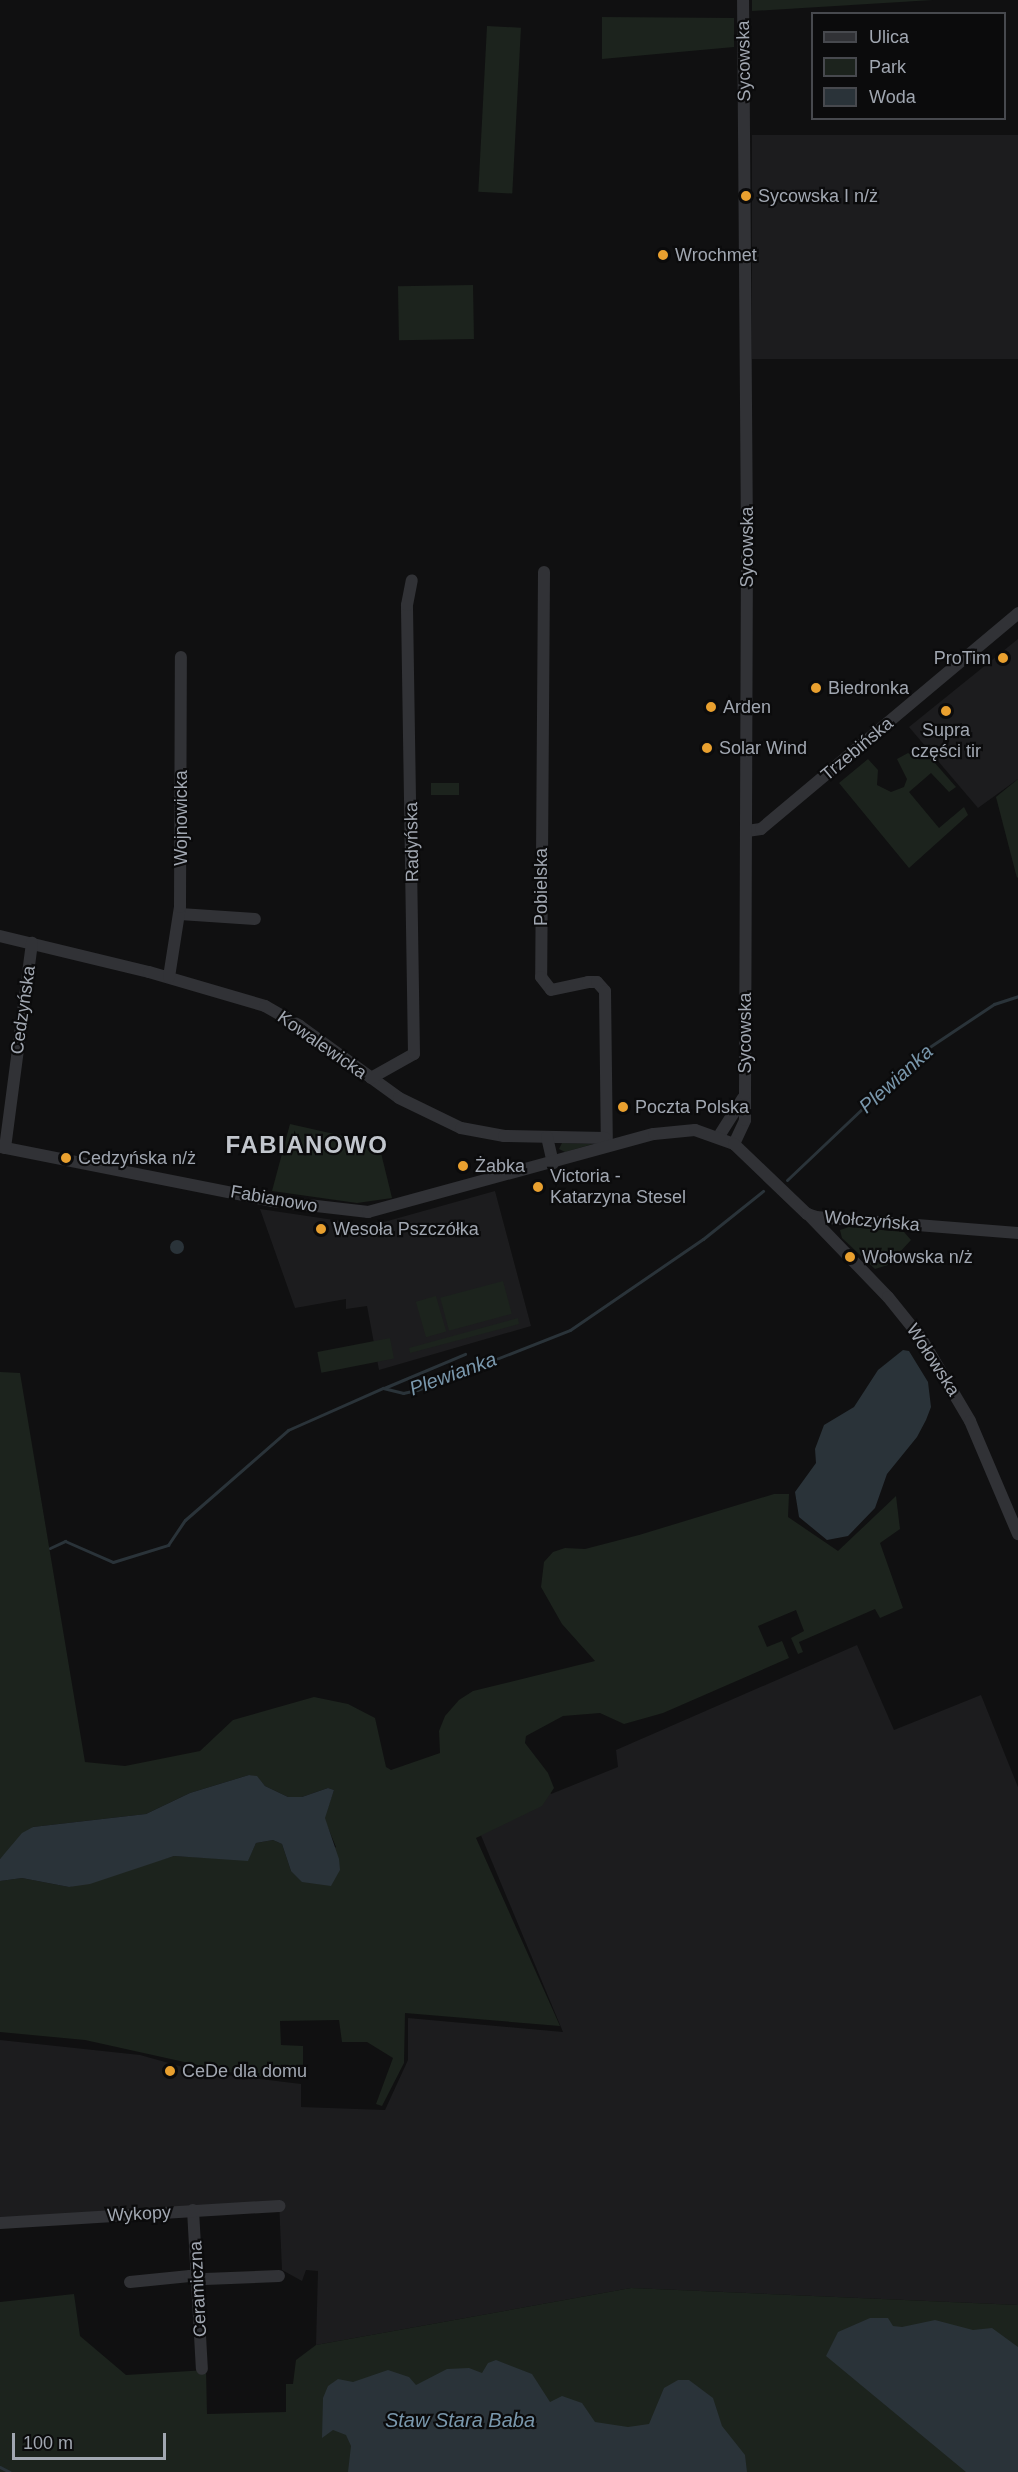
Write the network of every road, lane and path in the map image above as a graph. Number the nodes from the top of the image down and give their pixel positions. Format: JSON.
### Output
{"nodes":[{"id":1,"x":743,"y":0,"type":"edge"},
{"id":2,"x":544,"y":573,"type":"dead end"},
{"id":3,"x":412,"y":580,"type":"dead end"},
{"id":4,"x":1018,"y":613,"type":"edge"},
{"id":5,"x":181,"y":657,"type":"dead end"},
{"id":6,"x":747,"y":831,"type":"junction"},
{"id":7,"x":180,"y":914,"type":"junction"},
{"id":8,"x":255,"y":919,"type":"dead end"},
{"id":9,"x":0,"y":936,"type":"edge"},
{"id":10,"x":33,"y":944,"type":"junction"},
{"id":11,"x":169,"y":978,"type":"junction"},
{"id":12,"x":371,"y":1078,"type":"junction"},
{"id":13,"x":745,"y":1094,"type":"junction"},
{"id":14,"x":719,"y":1136,"type":"junction"},
{"id":15,"x":547,"y":1137,"type":"junction"},
{"id":16,"x":606,"y":1143,"type":"junction"},
{"id":17,"x":734,"y":1144,"type":"junction"},
{"id":18,"x":2,"y":1147,"type":"edge"},
{"id":19,"x":554,"y":1163,"type":"junction"},
{"id":20,"x":807,"y":1214,"type":"junction"},
{"id":21,"x":1018,"y":1233,"type":"edge"},
{"id":22,"x":1018,"y":1534,"type":"edge"},
{"id":23,"x":279,"y":2206,"type":"dead end"},
{"id":24,"x":193,"y":2210,"type":"junction"},
{"id":25,"x":0,"y":2223,"type":"edge"},
{"id":26,"x":279,"y":2276,"type":"dead end"},
{"id":27,"x":198,"y":2278,"type":"junction"},
{"id":28,"x":130,"y":2282,"type":"dead end"},
{"id":29,"x":202,"y":2369,"type":"dead end"}],
"edges":[{"from":1,"to":6,"type":"street","name":"Sycowska"},
{"from":2,"to":16,"type":"street","name":"Pobielska"},
{"from":3,"to":12,"type":"street","name":"Radyńska"},
{"from":4,"to":6,"type":"street","name":"Trzebińska"},
{"from":5,"to":7,"type":"street","name":"Wojnowicka"},
{"from":6,"to":13,"type":"street","name":"Sycowska"},
{"from":7,"to":8,"type":"street"},
{"from":7,"to":11,"type":"street","name":"Wojnowicka"},
{"from":9,"to":10,"type":"street","name":"Kowalewicka"},
{"from":10,"to":11,"type":"street","name":"Kowalewicka"},
{"from":10,"to":18,"type":"street","name":"Cedzyńska"},
{"from":11,"to":12,"type":"street","name":"Kowalewicka"},
{"from":12,"to":15,"type":"street","name":"Kowalewicka"},
{"from":13,"to":14,"type":"street","name":"Sycowska"},
{"from":13,"to":17,"type":"street","name":"Sycowska"},
{"from":14,"to":16,"type":"street","name":"Fabianowo"},
{"from":14,"to":17,"type":"street","name":"Wołczyńska"},
{"from":15,"to":16,"type":"street","name":"Kowalewicka"},
{"from":15,"to":19,"type":"street"},
{"from":16,"to":19,"type":"street","name":"Fabianowo"},
{"from":17,"to":20,"type":"street","name":"Wołczyńska"},
{"from":18,"to":19,"type":"street","name":"Fabianowo"},
{"from":20,"to":21,"type":"street","name":"Wołczyńska"},
{"from":20,"to":22,"type":"street","name":"Wołowska"},
{"from":23,"to":24,"type":"street","name":"Wykopy"},
{"from":24,"to":25,"type":"street","name":"Wykopy"},
{"from":24,"to":27,"type":"street","name":"Ceramiczna"},
{"from":26,"to":27,"type":"street"},
{"from":27,"to":28,"type":"street"},
{"from":27,"to":29,"type":"street","name":"Ceramiczna"}]}
